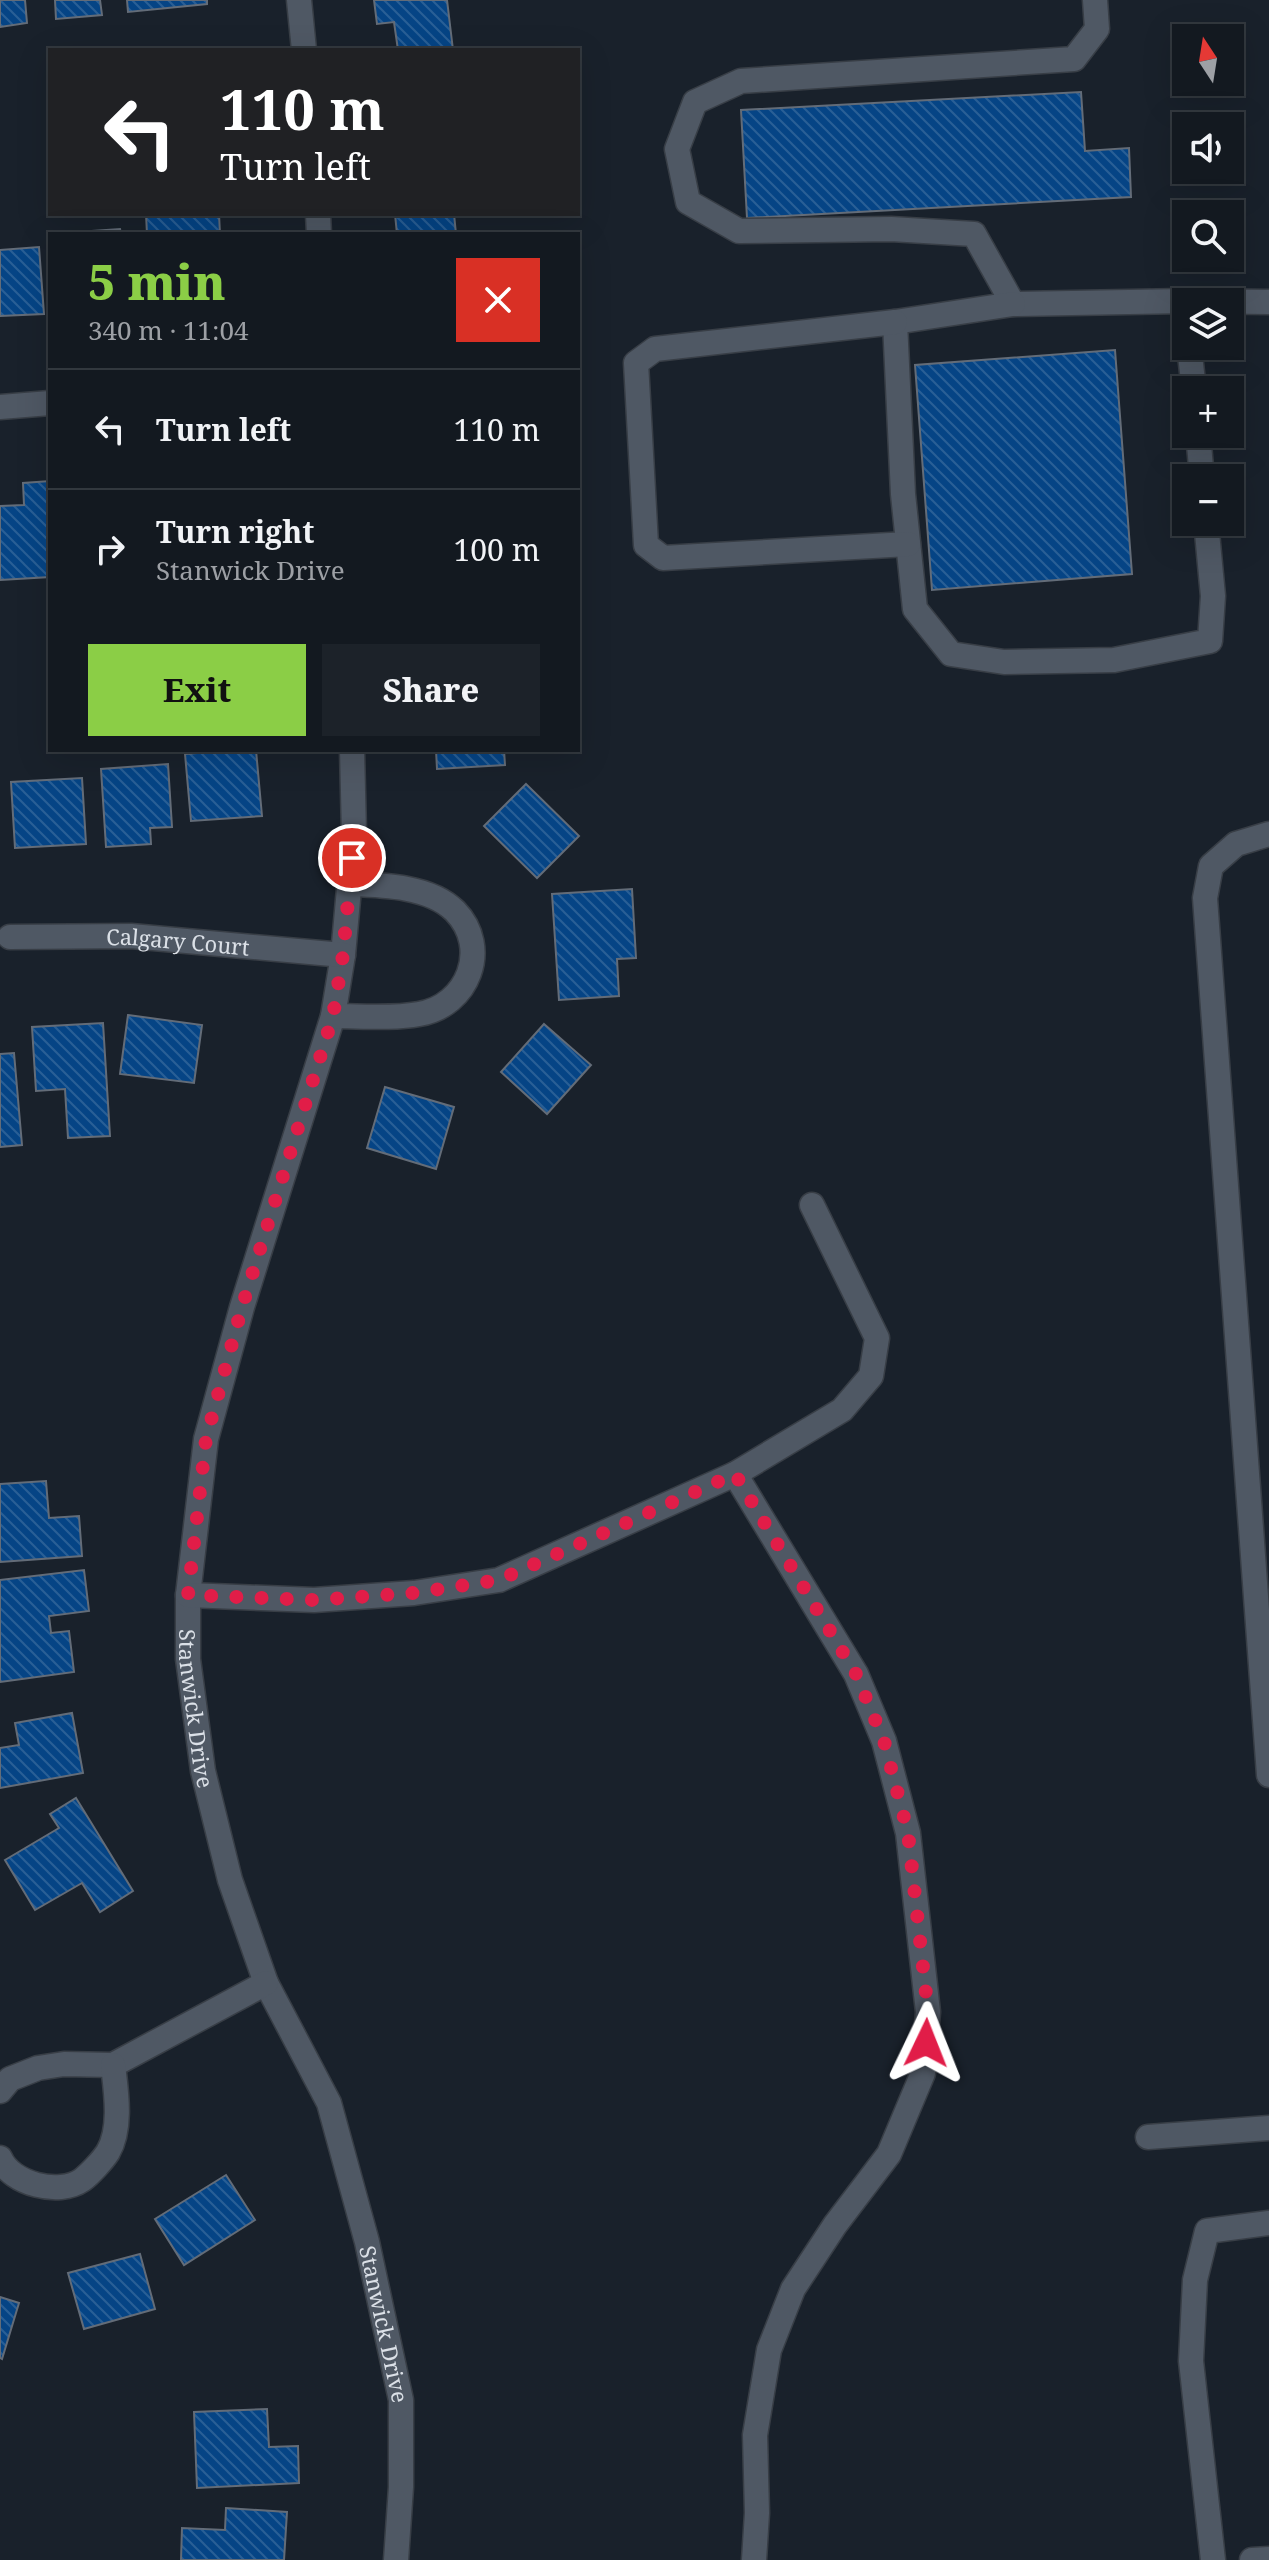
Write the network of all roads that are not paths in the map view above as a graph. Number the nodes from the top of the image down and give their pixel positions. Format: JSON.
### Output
{"nodes":[{"id":1,"x":299,"y":0,"type":"edge"},
{"id":2,"x":1095,"y":0,"type":"edge"},
{"id":3,"x":304,"y":48,"type":"edge"},
{"id":4,"x":1269,"y":302,"type":"edge"},
{"id":5,"x":1244,"y":303,"type":"edge"},
{"id":6,"x":1013,"y":304,"type":"junction"},
{"id":7,"x":1172,"y":305,"type":"edge"},
{"id":8,"x":895,"y":322,"type":"junction"},
{"id":9,"x":48,"y":403,"type":"edge"},
{"id":10,"x":0,"y":407,"type":"edge"},
{"id":11,"x":1207,"y":536,"type":"edge"},
{"id":12,"x":908,"y":544,"type":"junction"},
{"id":13,"x":352,"y":752,"type":"edge"},
{"id":14,"x":1269,"y":834,"type":"edge"},
{"id":15,"x":350,"y":884,"type":"junction"},
{"id":16,"x":3,"y":938,"type":"edge"},
{"id":17,"x":343,"y":955,"type":"junction"},
{"id":18,"x":333,"y":1016,"type":"junction"},
{"id":19,"x":812,"y":1205,"type":"dead end"},
{"id":20,"x":735,"y":1474,"type":"junction"},
{"id":21,"x":188,"y":1595,"type":"junction"},
{"id":22,"x":1269,"y":1775,"type":"edge"},
{"id":23,"x":266,"y":1983,"type":"junction"},
{"id":24,"x":113,"y":2065,"type":"junction"},
{"id":25,"x":0,"y":2091,"type":"edge"},
{"id":26,"x":1269,"y":2128,"type":"edge"},
{"id":27,"x":1148,"y":2137,"type":"dead end"},
{"id":28,"x":0,"y":2158,"type":"edge"},
{"id":29,"x":1269,"y":2223,"type":"edge"},
{"id":30,"x":1269,"y":2559,"type":"edge"},
{"id":31,"x":396,"y":2560,"type":"edge"},
{"id":32,"x":754,"y":2560,"type":"edge"},
{"id":33,"x":1213,"y":2560,"type":"edge"},
{"id":34,"x":1252,"y":2560,"type":"edge"}],
"edges":[{"from":1,"to":3,"type":"street"},
{"from":2,"to":6,"type":"street"},
{"from":4,"to":5,"type":"street"},
{"from":6,"to":7,"type":"street"},
{"from":6,"to":8,"type":"street"},
{"from":8,"to":12,"type":"street"},
{"from":8,"to":12,"type":"street"},
{"from":9,"to":10,"type":"street"},
{"from":11,"to":12,"type":"street"},
{"from":13,"to":15,"type":"street","name":"Stanwick Drive"},
{"from":14,"to":22,"type":"street"},
{"from":15,"to":17,"type":"street","name":"Stanwick Drive"},
{"from":15,"to":18,"type":"street"},
{"from":16,"to":17,"type":"street","name":"Calgary Court"},
{"from":17,"to":18,"type":"street","name":"Stanwick Drive"},
{"from":18,"to":21,"type":"street","name":"Stanwick Drive"},
{"from":19,"to":20,"type":"street"},
{"from":20,"to":21,"type":"street"},
{"from":20,"to":32,"type":"street"},
{"from":21,"to":23,"type":"street","name":"Stanwick Drive"},
{"from":23,"to":24,"type":"street"},
{"from":23,"to":31,"type":"street","name":"Stanwick Drive"},
{"from":24,"to":25,"type":"street"},
{"from":24,"to":28,"type":"street"},
{"from":26,"to":27,"type":"street"},
{"from":29,"to":33,"type":"street"},
{"from":30,"to":34,"type":"street"}]}
